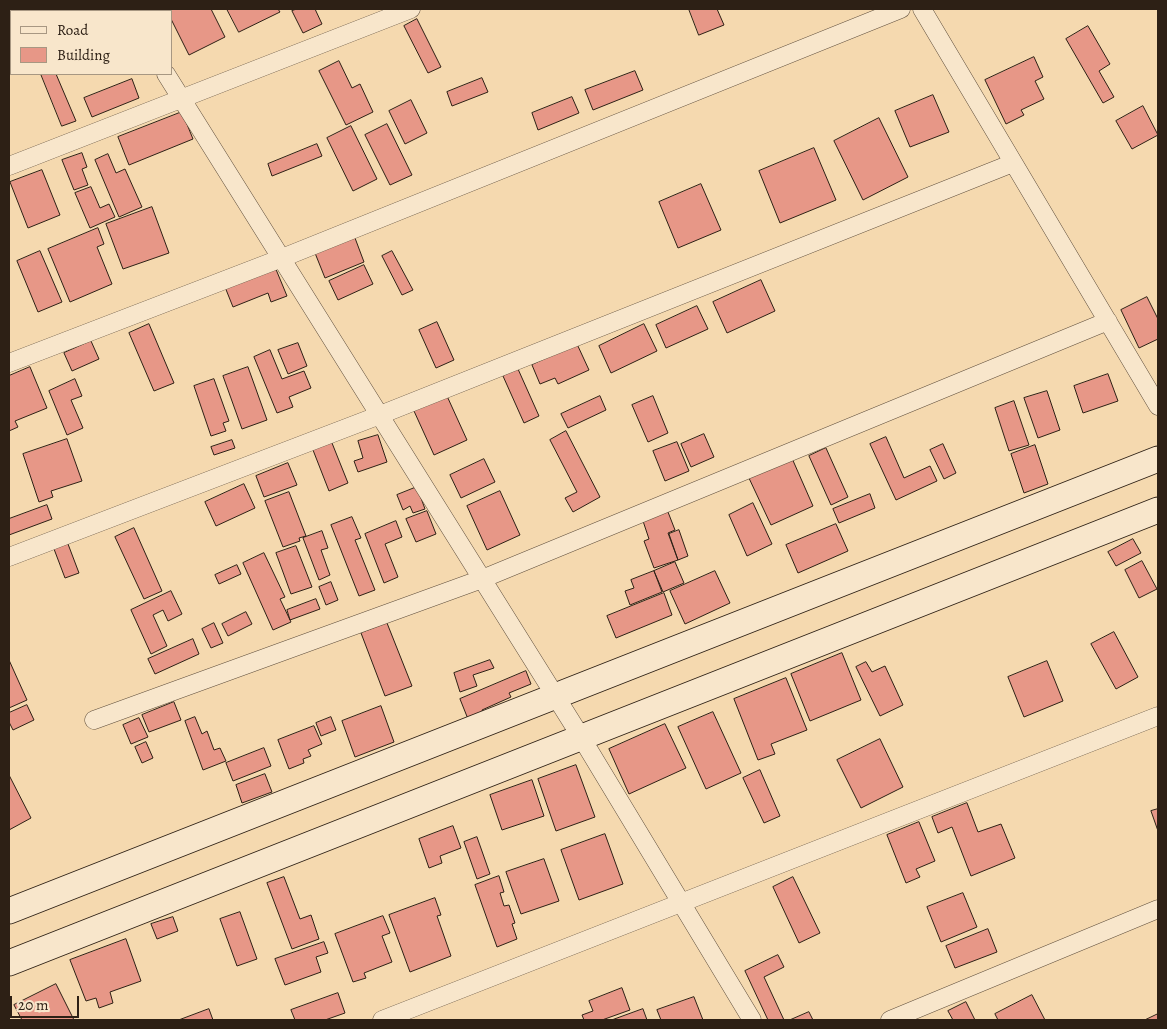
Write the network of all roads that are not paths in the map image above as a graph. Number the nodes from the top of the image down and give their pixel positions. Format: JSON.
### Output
{"nodes":[{"id":1,"x":411,"y":9,"type":"edge"},
{"id":2,"x":901,"y":9,"type":"edge"},
{"id":3,"x":922,"y":9,"type":"edge"},
{"id":4,"x":167,"y":75,"type":"edge"},
{"id":5,"x":182,"y":99,"type":"junction"},
{"id":6,"x":1013,"y":162,"type":"junction"},
{"id":7,"x":9,"y":166,"type":"edge"},
{"id":8,"x":282,"y":258,"type":"junction"},
{"id":9,"x":1108,"y":321,"type":"junction"},
{"id":10,"x":9,"y":363,"type":"edge"},
{"id":11,"x":1158,"y":406,"type":"edge"},
{"id":12,"x":380,"y":415,"type":"junction"},
{"id":13,"x":1158,"y":458,"type":"edge"},
{"id":14,"x":1158,"y":510,"type":"edge"},
{"id":15,"x":9,"y":557,"type":"edge"},
{"id":16,"x":482,"y":579,"type":"junction"},
{"id":17,"x":555,"y":696,"type":"junction"},
{"id":18,"x":1158,"y":716,"type":"edge"},
{"id":19,"x":94,"y":720,"type":"dead end"},
{"id":20,"x":581,"y":737,"type":"junction"},
{"id":21,"x":682,"y":903,"type":"junction"},
{"id":22,"x":1158,"y":909,"type":"edge"},
{"id":23,"x":9,"y":911,"type":"edge"},
{"id":24,"x":9,"y":963,"type":"edge"},
{"id":25,"x":382,"y":1020,"type":"edge"},
{"id":26,"x":752,"y":1020,"type":"edge"},
{"id":27,"x":890,"y":1020,"type":"edge"}],
"edges":[{"from":1,"to":5,"type":"street"},
{"from":2,"to":8,"type":"street"},
{"from":3,"to":6,"type":"street"},
{"from":4,"to":5,"type":"street"},
{"from":5,"to":7,"type":"street"},
{"from":5,"to":8,"type":"street"},
{"from":6,"to":9,"type":"street"},
{"from":6,"to":12,"type":"street"},
{"from":8,"to":10,"type":"street"},
{"from":8,"to":12,"type":"street"},
{"from":9,"to":11,"type":"street"},
{"from":9,"to":16,"type":"street"},
{"from":12,"to":15,"type":"street"},
{"from":12,"to":16,"type":"street"},
{"from":13,"to":17,"type":"main road"},
{"from":14,"to":20,"type":"main road"},
{"from":16,"to":17,"type":"street"},
{"from":16,"to":19,"type":"street"},
{"from":17,"to":20,"type":"street"},
{"from":17,"to":23,"type":"main road"},
{"from":18,"to":21,"type":"street"},
{"from":20,"to":21,"type":"street"},
{"from":20,"to":24,"type":"main road"},
{"from":21,"to":25,"type":"street"},
{"from":21,"to":26,"type":"street"},
{"from":22,"to":27,"type":"street"}]}
